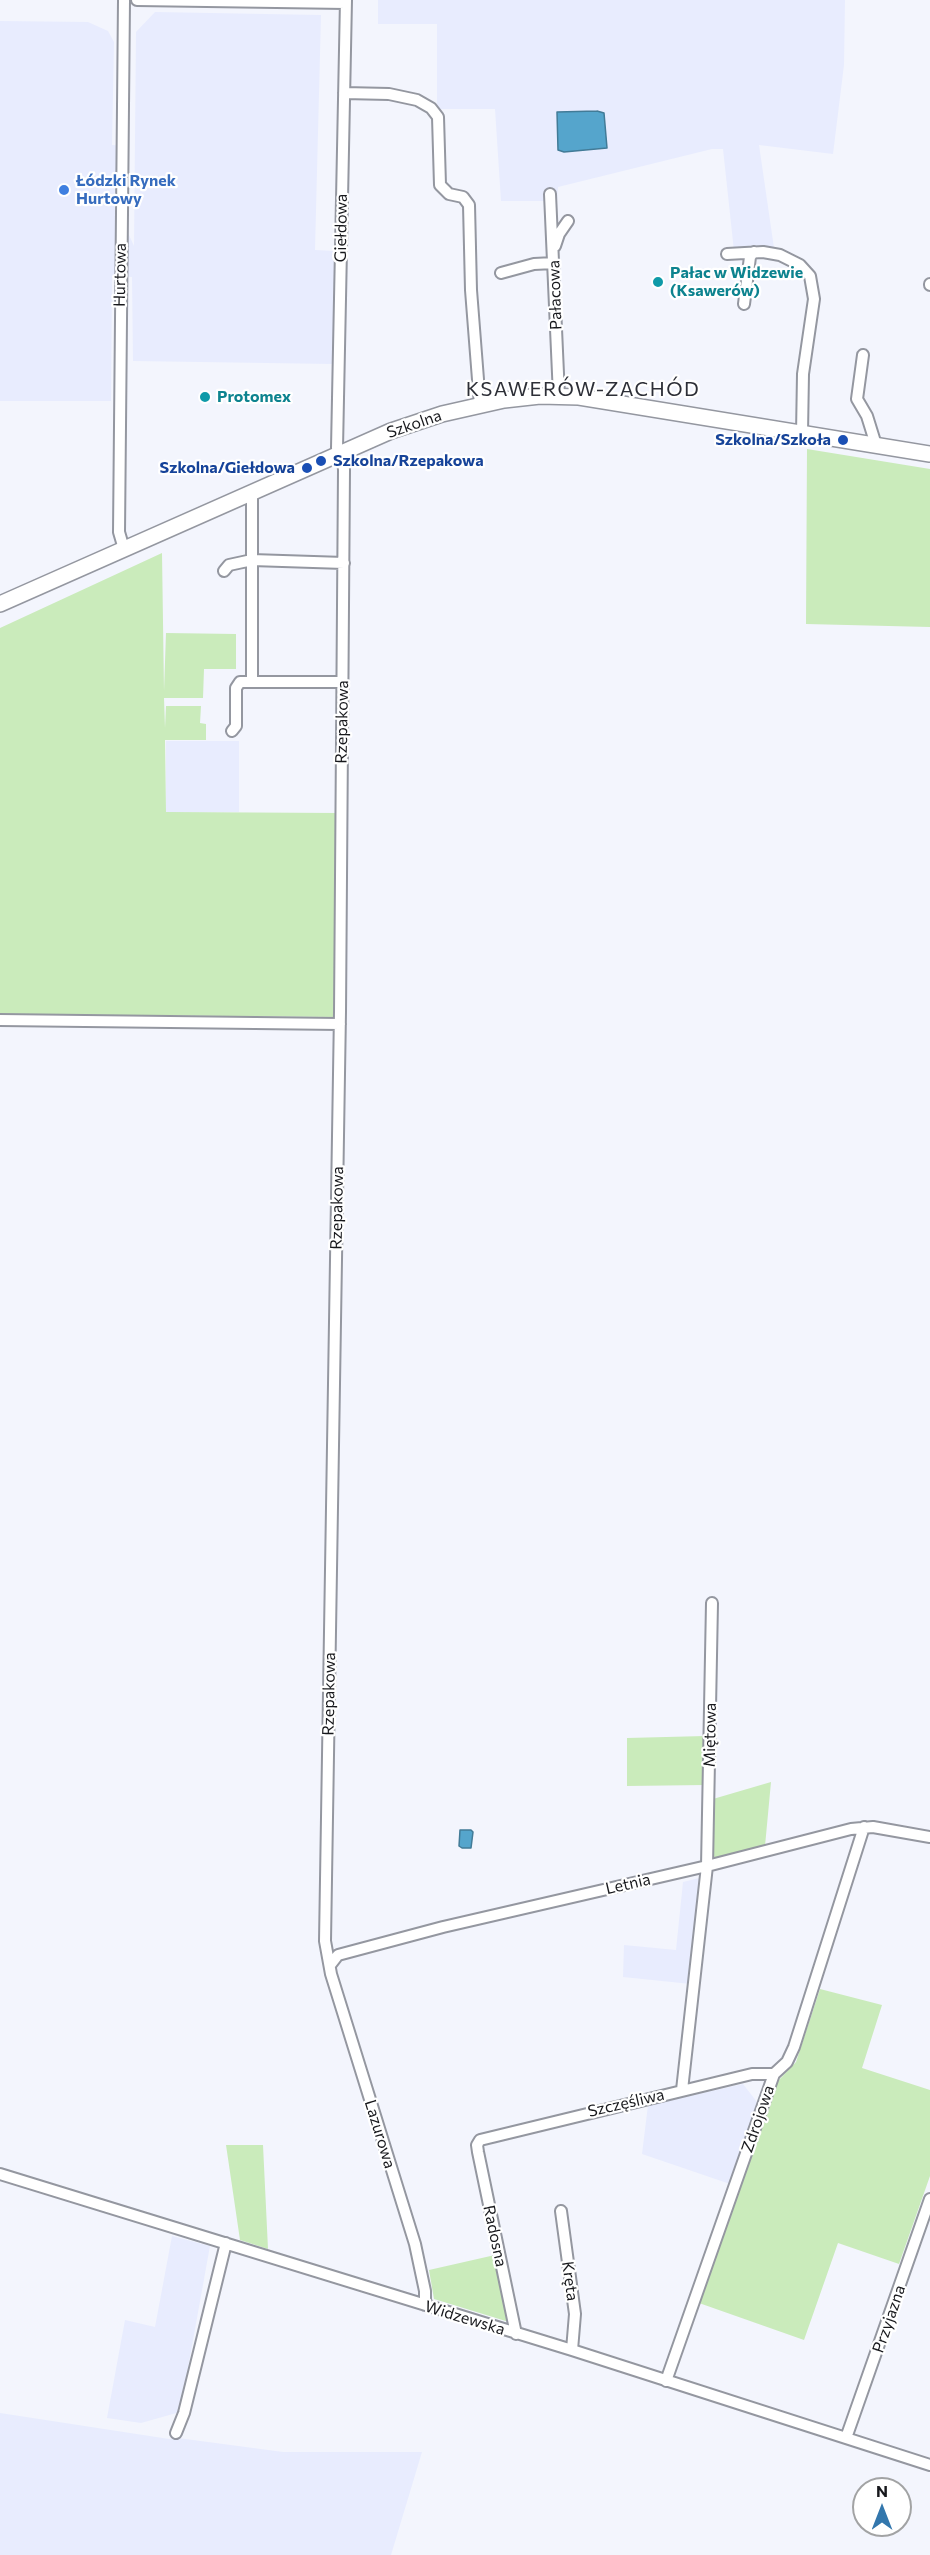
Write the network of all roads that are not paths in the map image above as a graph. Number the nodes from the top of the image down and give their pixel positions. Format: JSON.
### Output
{"nodes":[{"id":1,"x":124,"y":0,"type":"edge"},
{"id":2,"x":137,"y":0,"type":"edge"},
{"id":3,"x":346,"y":2,"type":"edge"},
{"id":4,"x":344,"y":93,"type":"junction"},
{"id":5,"x":550,"y":194,"type":"dead end"},
{"id":6,"x":568,"y":221,"type":"dead end"},
{"id":7,"x":754,"y":252,"type":"junction"},
{"id":8,"x":727,"y":254,"type":"dead end"},
{"id":9,"x":553,"y":258,"type":"junction"},
{"id":10,"x":501,"y":273,"type":"dead end"},
{"id":11,"x":744,"y":304,"type":"dead end"},
{"id":12,"x":863,"y":355,"type":"dead end"},
{"id":13,"x":559,"y":396,"type":"junction"},
{"id":14,"x":480,"y":405,"type":"junction"},
{"id":15,"x":802,"y":433,"type":"junction"},
{"id":16,"x":876,"y":445,"type":"junction"},
{"id":17,"x":339,"y":453,"type":"junction"},
{"id":18,"x":930,"y":454,"type":"edge"},
{"id":19,"x":252,"y":492,"type":"junction"},
{"id":20,"x":124,"y":549,"type":"junction"},
{"id":21,"x":252,"y":560,"type":"junction"},
{"id":22,"x":344,"y":563,"type":"junction"},
{"id":23,"x":224,"y":571,"type":"dead end"},
{"id":24,"x":0,"y":604,"type":"edge"},
{"id":25,"x":252,"y":681,"type":"junction"},
{"id":26,"x":343,"y":682,"type":"junction"},
{"id":27,"x":232,"y":731,"type":"dead end"},
{"id":28,"x":0,"y":1020,"type":"edge"},
{"id":29,"x":340,"y":1024,"type":"junction"},
{"id":30,"x":712,"y":1603,"type":"dead end"},
{"id":31,"x":864,"y":1827,"type":"junction"},
{"id":32,"x":930,"y":1837,"type":"edge"},
{"id":33,"x":707,"y":1866,"type":"junction"},
{"id":34,"x":331,"y":1964,"type":"junction"},
{"id":35,"x":774,"y":2074,"type":"junction"},
{"id":36,"x":682,"y":2090,"type":"junction"},
{"id":37,"x":480,"y":2140,"type":"joint"},
{"id":38,"x":0,"y":2174,"type":"edge"},
{"id":39,"x":930,"y":2199,"type":"edge"},
{"id":40,"x":561,"y":2211,"type":"dead end"},
{"id":41,"x":226,"y":2243,"type":"junction"},
{"id":42,"x":424,"y":2305,"type":"junction"},
{"id":43,"x":516,"y":2334,"type":"junction"},
{"id":44,"x":572,"y":2350,"type":"junction"},
{"id":45,"x":666,"y":2381,"type":"junction"},
{"id":46,"x":176,"y":2433,"type":"dead end"},
{"id":47,"x":846,"y":2438,"type":"junction"},
{"id":48,"x":930,"y":2465,"type":"edge"}],
"edges":[{"from":1,"to":20,"type":"street","name":"Hurtowa"},
{"from":2,"to":3,"type":"street"},
{"from":3,"to":4,"type":"street","name":"Giełdowa"},
{"from":4,"to":14,"type":"street"},
{"from":4,"to":17,"type":"street","name":"Giełdowa"},
{"from":5,"to":9,"type":"street","name":"Pałacowa"},
{"from":6,"to":9,"type":"street"},
{"from":7,"to":8,"type":"street"},
{"from":7,"to":11,"type":"street"},
{"from":7,"to":15,"type":"street"},
{"from":9,"to":10,"type":"street"},
{"from":9,"to":13,"type":"street","name":"Pałacowa"},
{"from":12,"to":16,"type":"street"},
{"from":13,"to":14,"type":"street","name":"Szkolna"},
{"from":13,"to":15,"type":"street","name":"Szkolna"},
{"from":14,"to":17,"type":"street","name":"Szkolna"},
{"from":15,"to":16,"type":"street","name":"Szkolna"},
{"from":16,"to":18,"type":"street","name":"Szkolna"},
{"from":17,"to":19,"type":"street","name":"Szkolna"},
{"from":17,"to":22,"type":"street","name":"Rzepakowa"},
{"from":19,"to":20,"type":"street","name":"Szkolna"},
{"from":19,"to":21,"type":"street"},
{"from":20,"to":24,"type":"street","name":"Szkolna"},
{"from":21,"to":22,"type":"street"},
{"from":21,"to":23,"type":"street"},
{"from":21,"to":25,"type":"street"},
{"from":22,"to":26,"type":"street","name":"Rzepakowa"},
{"from":25,"to":26,"type":"street"},
{"from":25,"to":27,"type":"street"},
{"from":26,"to":29,"type":"street","name":"Rzepakowa"},
{"from":28,"to":29,"type":"street"},
{"from":29,"to":34,"type":"street","name":"Rzepakowa"},
{"from":30,"to":33,"type":"street","name":"Miętowa"},
{"from":31,"to":32,"type":"street","name":"Letnia"},
{"from":31,"to":33,"type":"street","name":"Letnia"},
{"from":31,"to":35,"type":"street","name":"Zdrojowa"},
{"from":33,"to":34,"type":"street","name":"Letnia"},
{"from":33,"to":36,"type":"street","name":"Miętowa"},
{"from":34,"to":42,"type":"street","name":"Lazurowa"},
{"from":35,"to":36,"type":"street","name":"Szczęśliwa"},
{"from":35,"to":45,"type":"street","name":"Zdrojowa"},
{"from":36,"to":37,"type":"street","name":"Szczęśliwa"},
{"from":37,"to":43,"type":"street","name":"Radosna"},
{"from":38,"to":41,"type":"street","name":"Widzewska"},
{"from":39,"to":47,"type":"street","name":"Przyjazna"},
{"from":40,"to":44,"type":"street","name":"Kręta"},
{"from":41,"to":42,"type":"street","name":"Widzewska"},
{"from":41,"to":46,"type":"street"},
{"from":42,"to":43,"type":"street","name":"Widzewska"},
{"from":43,"to":44,"type":"street","name":"Widzewska"},
{"from":44,"to":45,"type":"street","name":"Widzewska"},
{"from":45,"to":47,"type":"street","name":"Widzewska"},
{"from":47,"to":48,"type":"street","name":"Widzewska"}]}
